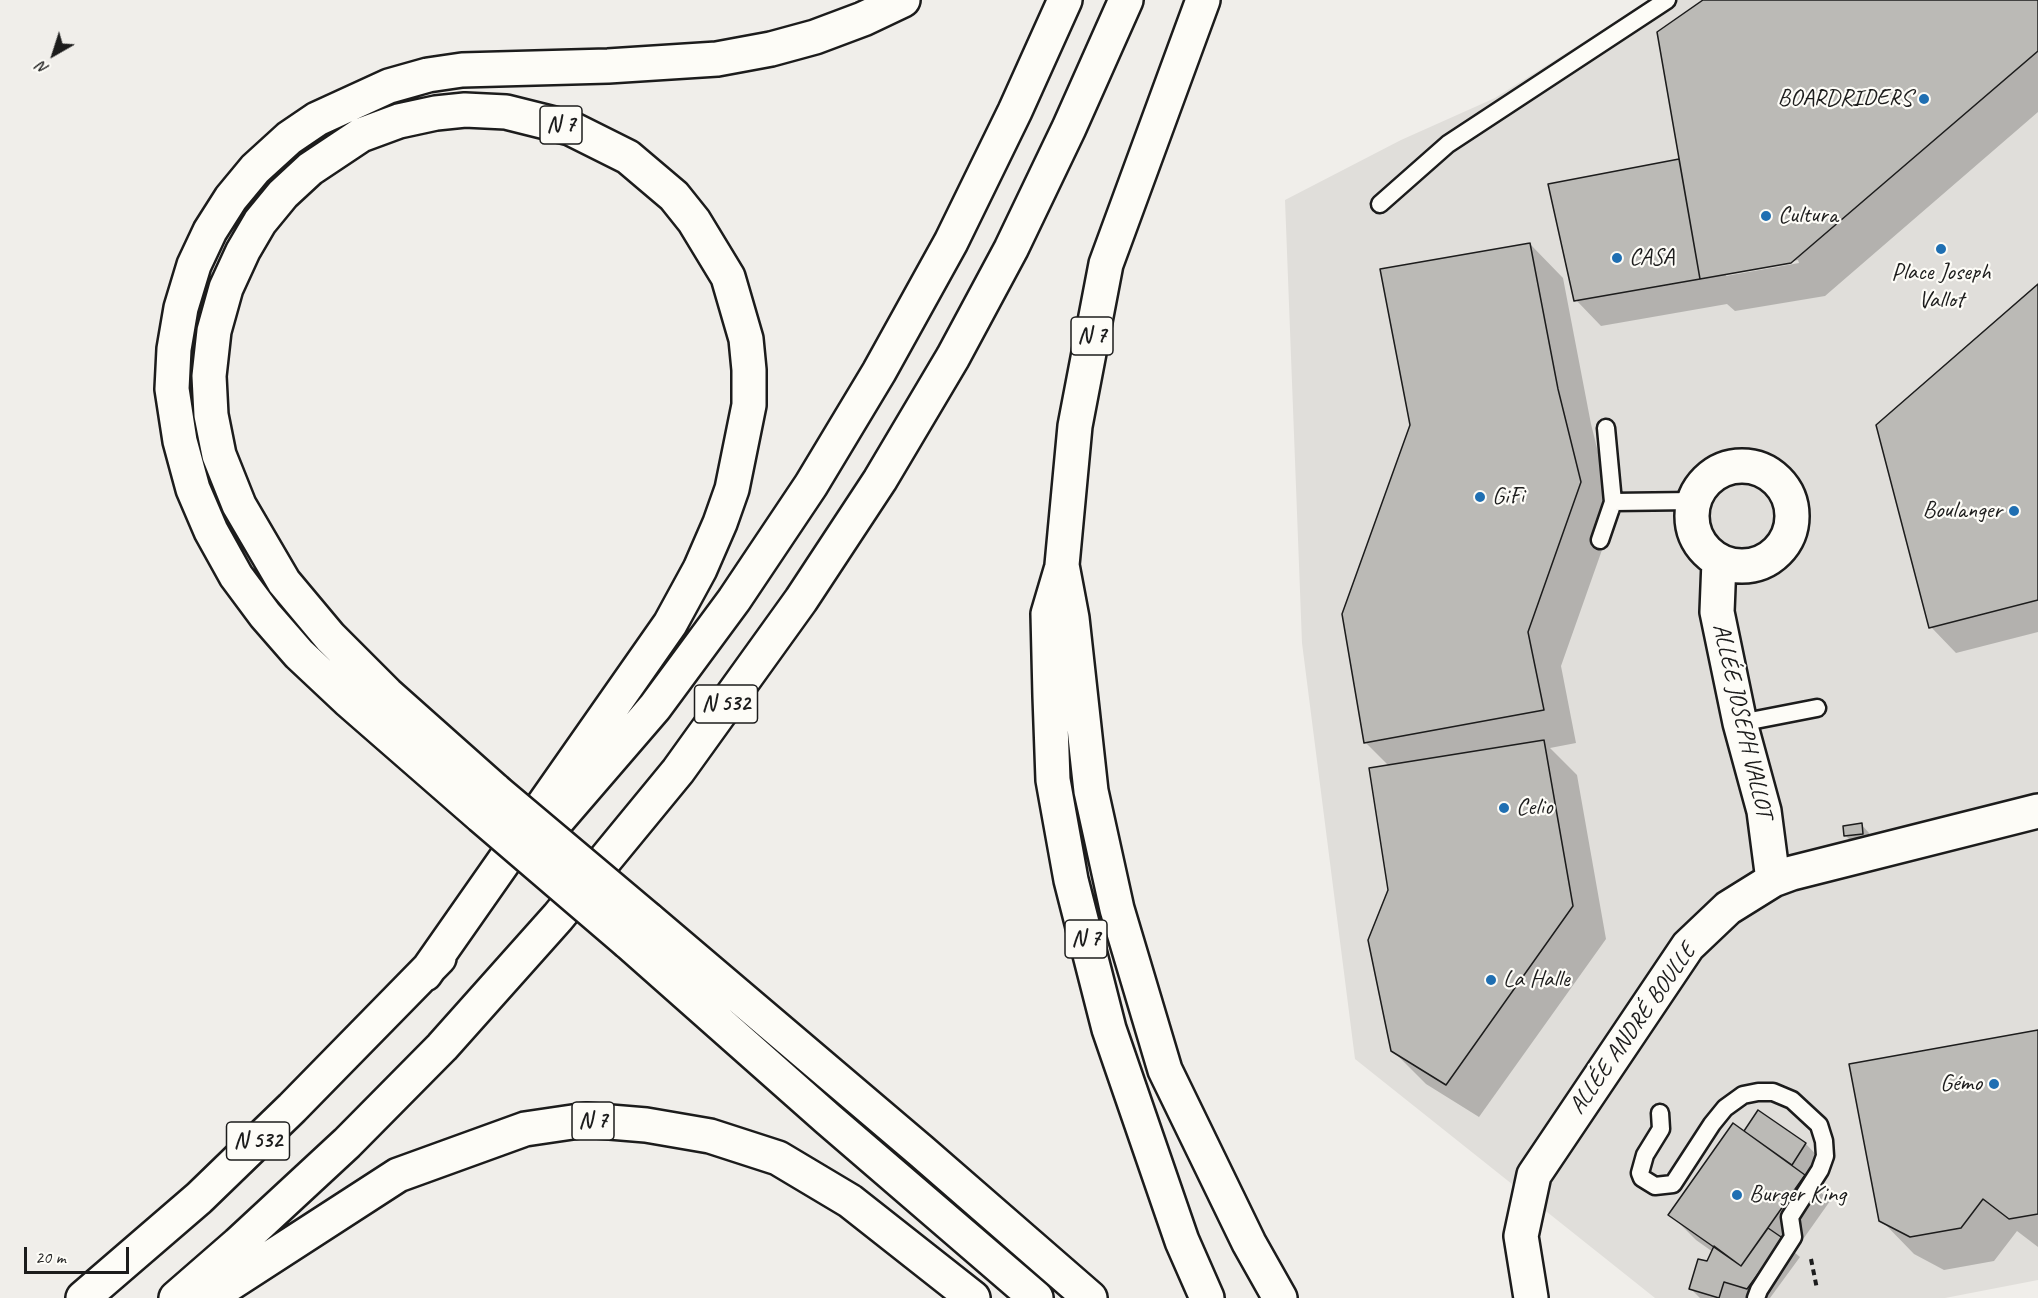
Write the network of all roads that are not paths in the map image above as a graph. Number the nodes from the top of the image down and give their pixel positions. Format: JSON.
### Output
{"nodes":[{"id":1,"x":903,"y":0,"type":"edge"},
{"id":2,"x":1065,"y":0,"type":"edge"},
{"id":3,"x":1126,"y":0,"type":"edge"},
{"id":4,"x":1203,"y":0,"type":"edge"},
{"id":5,"x":1667,"y":0,"type":"edge"},
{"id":6,"x":1380,"y":204,"type":"dead end"},
{"id":7,"x":1606,"y":428,"type":"dead end"},
{"id":8,"x":1694,"y":501,"type":"junction"},
{"id":9,"x":1613,"y":502,"type":"junction"},
{"id":10,"x":1600,"y":540,"type":"dead end"},
{"id":11,"x":1719,"y":561,"type":"junction"},
{"id":12,"x":1062,"y":565,"type":"junction"},
{"id":13,"x":1817,"y":708,"type":"dead end"},
{"id":14,"x":1740,"y":723,"type":"junction"},
{"id":15,"x":489,"y":803,"type":"junction"},
{"id":16,"x":2038,"y":811,"type":"edge"},
{"id":17,"x":1773,"y":880,"type":"junction"},
{"id":18,"x":638,"y":931,"type":"junction"},
{"id":19,"x":425,"y":974,"type":"junction"},
{"id":20,"x":1660,"y":1113,"type":"dead end"},
{"id":21,"x":83,"y":1298,"type":"edge"},
{"id":22,"x":176,"y":1298,"type":"edge"},
{"id":23,"x":208,"y":1298,"type":"edge"},
{"id":24,"x":973,"y":1298,"type":"edge"},
{"id":25,"x":1036,"y":1298,"type":"edge"},
{"id":26,"x":1090,"y":1298,"type":"edge"},
{"id":27,"x":1207,"y":1298,"type":"edge"},
{"id":28,"x":1280,"y":1298,"type":"edge"},
{"id":29,"x":1531,"y":1298,"type":"edge"},
{"id":30,"x":1756,"y":1298,"type":"edge"}],
"edges":[{"from":1,"to":15,"type":"main road","number":"N 7"},
{"from":2,"to":19,"type":"main road","number":"N 532"},
{"from":3,"to":22,"type":"main road","number":"N 532"},
{"from":4,"to":12,"type":"main road","number":"N 7"},
{"from":5,"to":6,"type":"lane"},
{"from":7,"to":9,"type":"lane"},
{"from":8,"to":9,"type":"lane"},
{"from":8,"to":11,"type":"main road"},
{"from":8,"to":11,"type":"main road"},
{"from":9,"to":10,"type":"lane"},
{"from":11,"to":14,"type":"main road","name":"ALLÉE JOSEPH VALLOT"},
{"from":12,"to":27,"type":"main road","number":"N 7"},
{"from":12,"to":28,"type":"main road","number":"N 7"},
{"from":13,"to":14,"type":"lane"},
{"from":14,"to":17,"type":"main road","name":"ALLÉE JOSEPH VALLOT"},
{"from":15,"to":18,"type":"main road","number":"N 7","bridge":true},
{"from":15,"to":19,"type":"main road","number":"N 7"},
{"from":16,"to":17,"type":"main road","name":"ALLÉE ANDRÉ BOULLE"},
{"from":17,"to":29,"type":"main road","name":"ALLÉE ANDRÉ BOULLE"},
{"from":18,"to":25,"type":"main road","number":"N 7"},
{"from":18,"to":26,"type":"main road","number":"N 7"},
{"from":19,"to":21,"type":"main road","number":"N 532"},
{"from":20,"to":30,"type":"lane"},
{"from":23,"to":24,"type":"main road","number":"N 7"}]}
